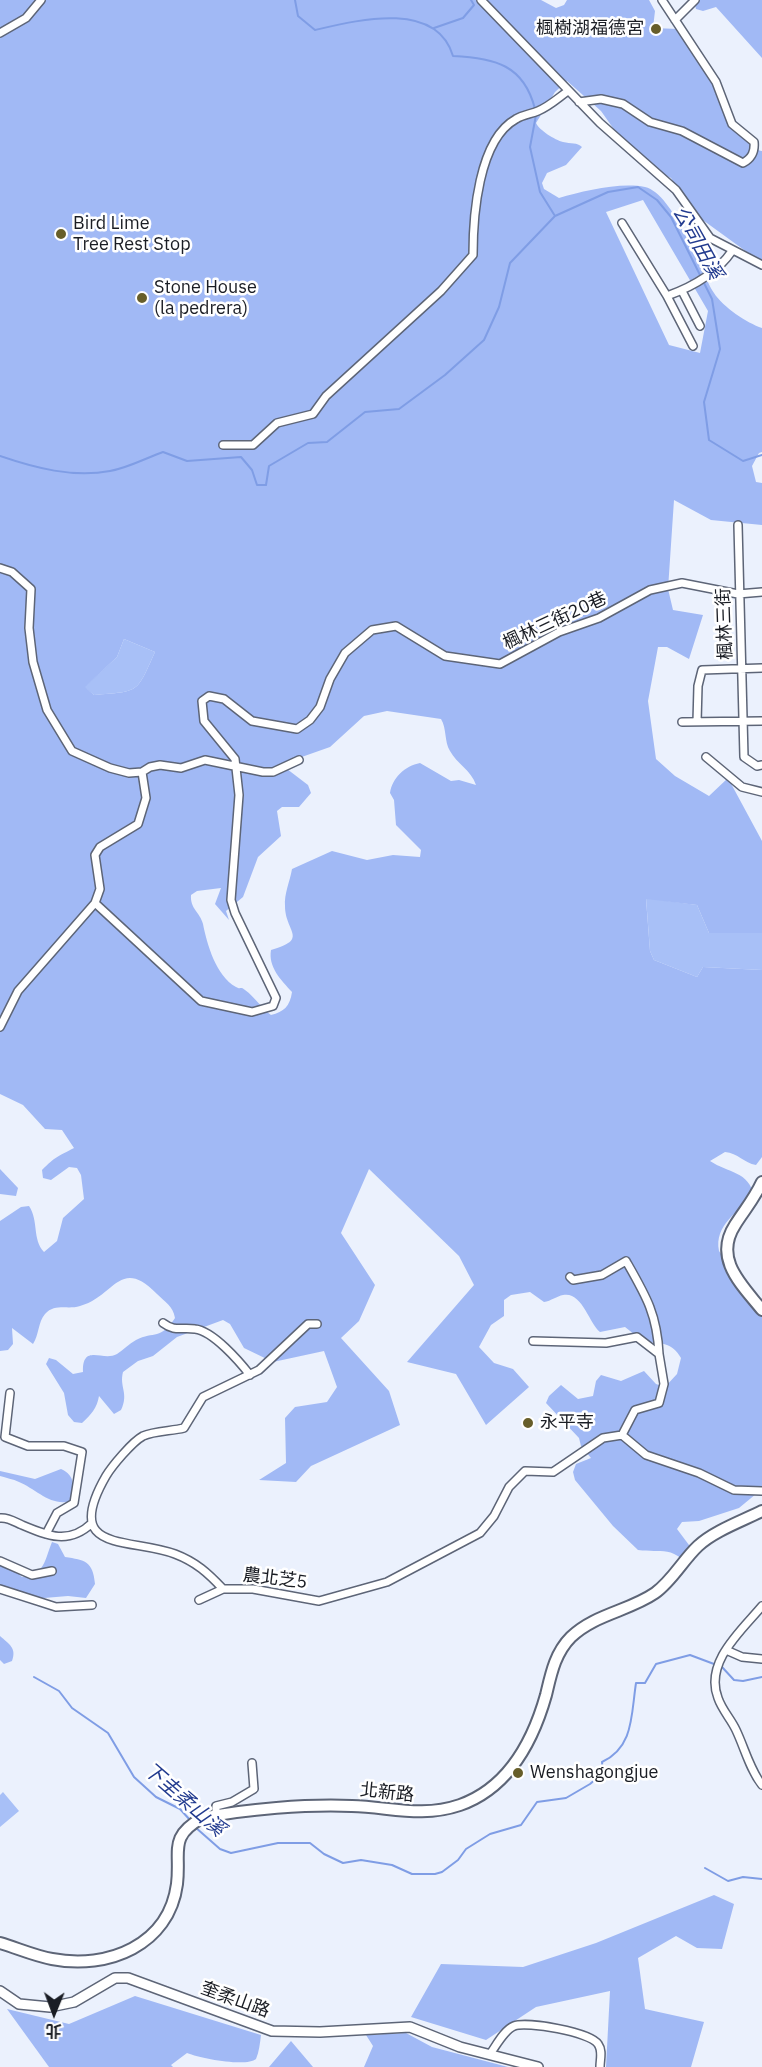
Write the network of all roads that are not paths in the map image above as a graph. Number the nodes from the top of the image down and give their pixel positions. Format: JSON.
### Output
{"nodes":[{"id":1,"x":41,"y":0,"type":"edge"},
{"id":2,"x":481,"y":0,"type":"edge"},
{"id":3,"x":662,"y":0,"type":"edge"},
{"id":4,"x":695,"y":0,"type":"edge"},
{"id":5,"x":675,"y":20,"type":"junction"},
{"id":6,"x":0,"y":33,"type":"edge"},
{"id":7,"x":568,"y":90,"type":"junction"},
{"id":8,"x":579,"y":102,"type":"junction"},
{"id":9,"x":622,"y":223,"type":"dead end"},
{"id":10,"x":732,"y":251,"type":"junction"},
{"id":11,"x":762,"y":265,"type":"edge"},
{"id":12,"x":682,"y":291,"type":"junction"},
{"id":13,"x":667,"y":296,"type":"junction"},
{"id":14,"x":700,"y":326,"type":"dead end"},
{"id":15,"x":693,"y":346,"type":"dead end"},
{"id":16,"x":224,"y":445,"type":"dead end"},
{"id":17,"x":738,"y":525,"type":"dead end"},
{"id":18,"x":0,"y":568,"type":"edge"},
{"id":19,"x":762,"y":592,"type":"edge"},
{"id":20,"x":738,"y":594,"type":"junction"},
{"id":21,"x":762,"y":668,"type":"edge"},
{"id":22,"x":741,"y":670,"type":"junction"},
{"id":23,"x":762,"y":721,"type":"edge"},
{"id":24,"x":682,"y":722,"type":"dead end"},
{"id":25,"x":697,"y":722,"type":"junction"},
{"id":26,"x":742,"y":723,"type":"junction"},
{"id":27,"x":706,"y":757,"type":"dead end"},
{"id":28,"x":299,"y":760,"type":"dead end"},
{"id":29,"x":237,"y":765,"type":"junction"},
{"id":30,"x":762,"y":765,"type":"edge"},
{"id":31,"x":142,"y":772,"type":"junction"},
{"id":32,"x":762,"y":792,"type":"edge"},
{"id":33,"x":95,"y":903,"type":"junction"},
{"id":34,"x":0,"y":1027,"type":"edge"},
{"id":35,"x":762,"y":1182,"type":"edge"},
{"id":36,"x":570,"y":1278,"type":"dead end"},
{"id":37,"x":762,"y":1310,"type":"edge"},
{"id":38,"x":163,"y":1323,"type":"dead end"},
{"id":39,"x":317,"y":1324,"type":"dead end"},
{"id":40,"x":533,"y":1341,"type":"dead end"},
{"id":41,"x":659,"y":1354,"type":"junction"},
{"id":42,"x":250,"y":1375,"type":"junction"},
{"id":43,"x":10,"y":1393,"type":"dead end"},
{"id":44,"x":622,"y":1435,"type":"junction"},
{"id":45,"x":762,"y":1491,"type":"edge"},
{"id":46,"x":762,"y":1511,"type":"edge"},
{"id":47,"x":0,"y":1518,"type":"edge"},
{"id":48,"x":92,"y":1523,"type":"junction"},
{"id":49,"x":46,"y":1534,"type":"junction"},
{"id":50,"x":0,"y":1561,"type":"edge"},
{"id":51,"x":52,"y":1572,"type":"dead end"},
{"id":52,"x":0,"y":1589,"type":"edge"},
{"id":53,"x":223,"y":1589,"type":"junction"},
{"id":54,"x":199,"y":1600,"type":"dead end"},
{"id":55,"x":92,"y":1605,"type":"dead end"},
{"id":56,"x":762,"y":1606,"type":"edge"},
{"id":57,"x":726,"y":1650,"type":"junction"},
{"id":58,"x":762,"y":1659,"type":"edge"},
{"id":59,"x":252,"y":1763,"type":"dead end"},
{"id":60,"x":762,"y":1785,"type":"edge"},
{"id":61,"x":216,"y":1815,"type":"junction"},
{"id":62,"x":0,"y":1943,"type":"edge"},
{"id":63,"x":0,"y":1991,"type":"edge"},
{"id":64,"x":490,"y":2054,"type":"junction"},
{"id":65,"x":538,"y":2067,"type":"edge"},
{"id":66,"x":600,"y":2067,"type":"edge"}],
"edges":[{"from":1,"to":6,"type":"street"},
{"from":2,"to":7,"type":"street"},
{"from":3,"to":5,"type":"street"},
{"from":4,"to":5,"type":"street"},
{"from":5,"to":8,"type":"street"},
{"from":7,"to":8,"type":"street"},
{"from":7,"to":16,"type":"street"},
{"from":8,"to":10,"type":"street"},
{"from":9,"to":13,"type":"street"},
{"from":10,"to":11,"type":"street"},
{"from":10,"to":12,"type":"street"},
{"from":12,"to":13,"type":"street"},
{"from":12,"to":14,"type":"street"},
{"from":13,"to":15,"type":"street"},
{"from":17,"to":20,"type":"street","name":"楓林三街"},
{"from":18,"to":31,"type":"street"},
{"from":19,"to":20,"type":"street"},
{"from":20,"to":22,"type":"street","name":"楓林三街"},
{"from":20,"to":29,"type":"street","name":"楓林三街20巷"},
{"from":21,"to":22,"type":"street"},
{"from":22,"to":25,"type":"street"},
{"from":22,"to":26,"type":"street","name":"楓林三街"},
{"from":23,"to":26,"type":"street"},
{"from":24,"to":25,"type":"street"},
{"from":25,"to":26,"type":"street"},
{"from":26,"to":30,"type":"street","name":"楓林三街"},
{"from":27,"to":32,"type":"street"},
{"from":28,"to":29,"type":"street"},
{"from":29,"to":31,"type":"street"},
{"from":29,"to":33,"type":"street"},
{"from":31,"to":33,"type":"street"},
{"from":33,"to":34,"type":"street"},
{"from":35,"to":37,"type":"main road"},
{"from":36,"to":41,"type":"street"},
{"from":38,"to":42,"type":"street"},
{"from":39,"to":42,"type":"street"},
{"from":40,"to":41,"type":"street"},
{"from":41,"to":44,"type":"street"},
{"from":42,"to":48,"type":"street"},
{"from":43,"to":49,"type":"street"},
{"from":44,"to":45,"type":"street"},
{"from":44,"to":53,"type":"street","name":"農北芝5"},
{"from":46,"to":61,"type":"main road","name":"北新路"},
{"from":47,"to":49,"type":"street"},
{"from":48,"to":49,"type":"street"},
{"from":48,"to":53,"type":"street","name":"農北芝5"},
{"from":50,"to":51,"type":"street"},
{"from":52,"to":55,"type":"street"},
{"from":53,"to":54,"type":"street"},
{"from":56,"to":57,"type":"street"},
{"from":57,"to":58,"type":"street"},
{"from":57,"to":60,"type":"street"},
{"from":59,"to":61,"type":"street"},
{"from":61,"to":62,"type":"main road","name":"北新路"},
{"from":63,"to":64,"type":"street","name":"奎柔山路"},
{"from":64,"to":65,"type":"street","name":"奎柔山路"},
{"from":64,"to":66,"type":"street"}]}
